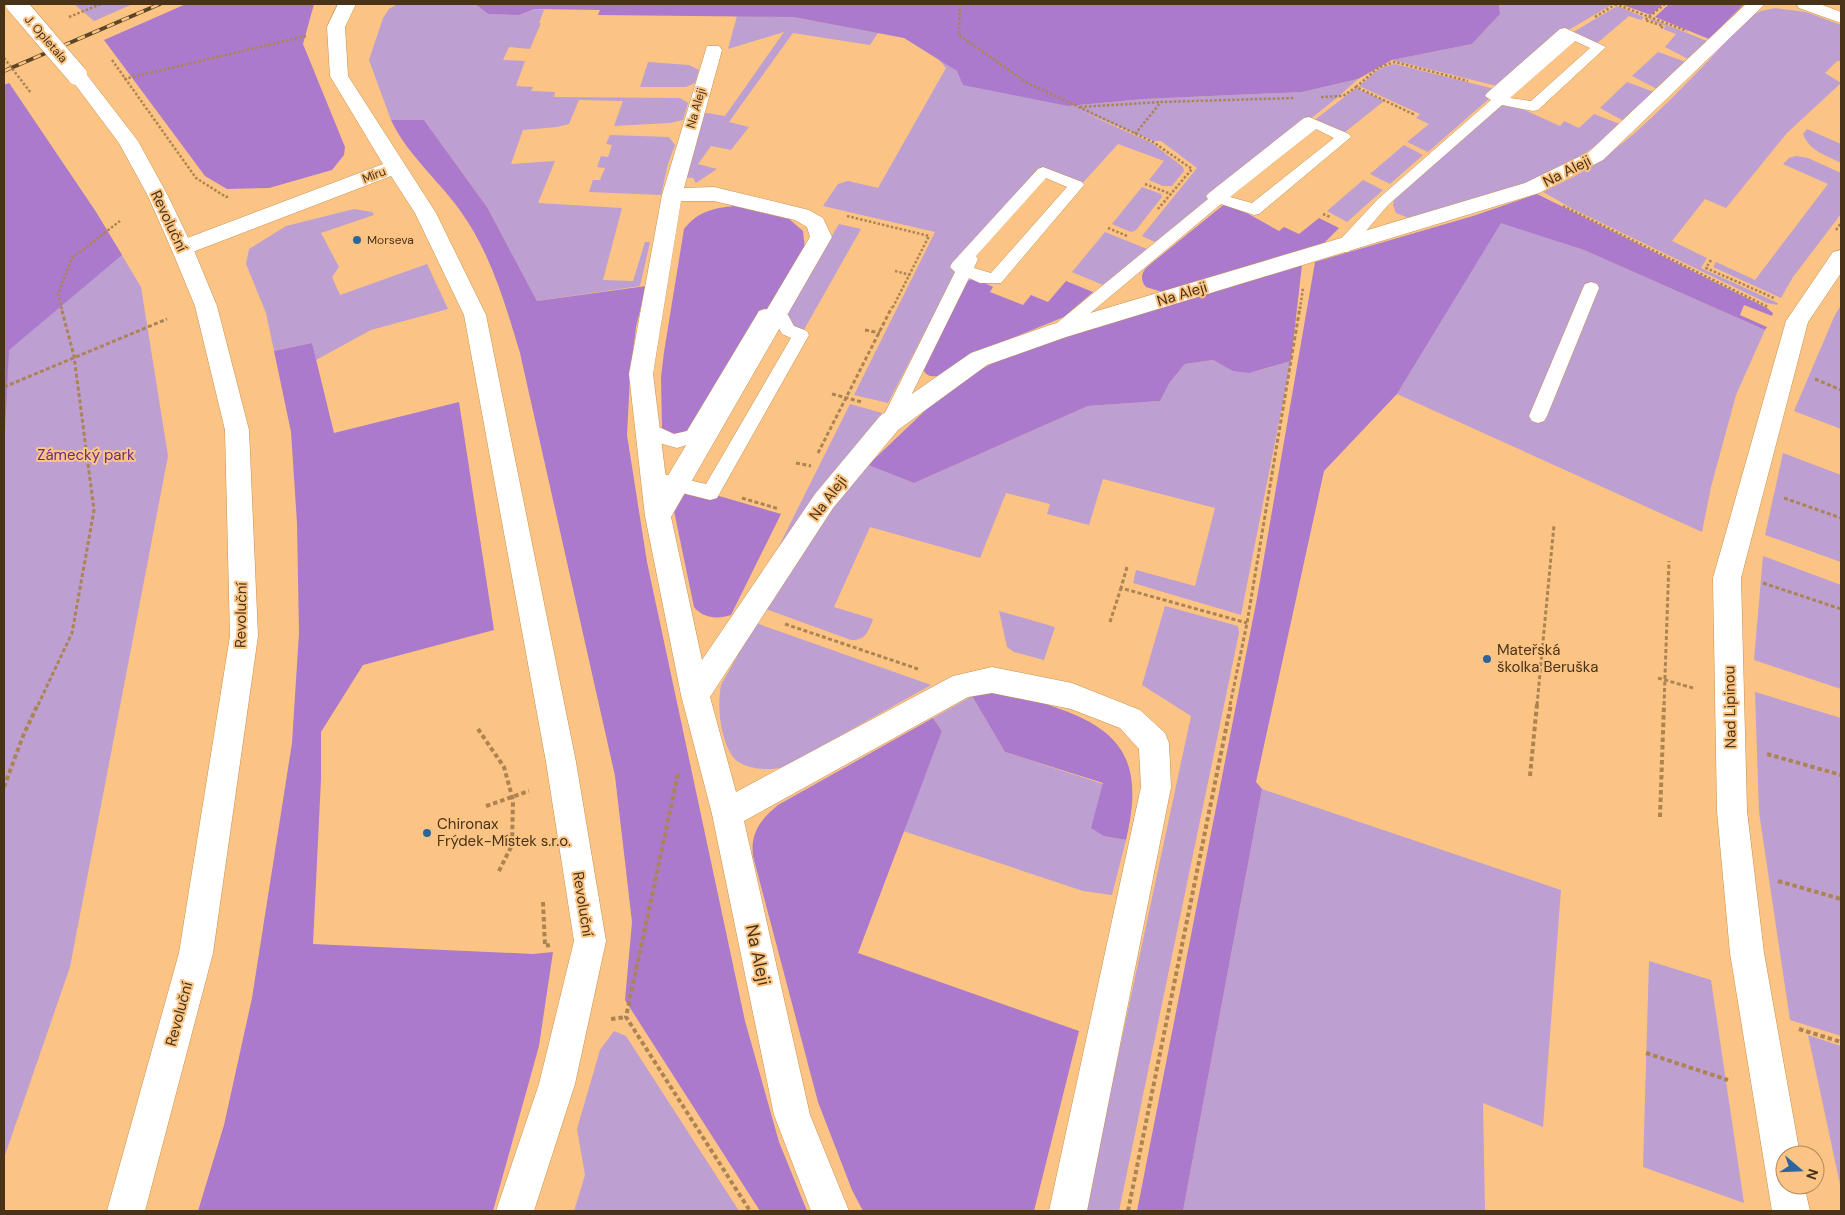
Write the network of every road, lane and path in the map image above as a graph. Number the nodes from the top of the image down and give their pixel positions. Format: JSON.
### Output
{"nodes":[{"id":1,"x":16,"y":4,"type":"edge"},
{"id":2,"x":347,"y":4,"type":"edge"},
{"id":3,"x":960,"y":4,"type":"edge"},
{"id":4,"x":1615,"y":4,"type":"edge"},
{"id":5,"x":1666,"y":4,"type":"edge"},
{"id":6,"x":1756,"y":4,"type":"edge"},
{"id":7,"x":1805,"y":4,"type":"edge"},
{"id":8,"x":1651,"y":18,"type":"junction"},
{"id":9,"x":1841,"y":18,"type":"edge"},
{"id":10,"x":1661,"y":28,"type":"dead end"},
{"id":11,"x":302,"y":37,"type":"dead end"},
{"id":12,"x":1572,"y":37,"type":"dead end"},
{"id":13,"x":1715,"y":42,"type":"junction"},
{"id":14,"x":712,"y":50,"type":"dead end"},
{"id":15,"x":4,"y":58,"type":"edge"},
{"id":16,"x":112,"y":60,"type":"dead end"},
{"id":17,"x":77,"y":75,"type":"joint"},
{"id":18,"x":124,"y":79,"type":"junction"},
{"id":19,"x":1356,"y":87,"type":"junction"},
{"id":20,"x":31,"y":93,"type":"dead end"},
{"id":21,"x":1500,"y":94,"type":"junction"},
{"id":22,"x":1314,"y":97,"type":"dead end"},
{"id":23,"x":1295,"y":98,"type":"dead end"},
{"id":24,"x":1161,"y":102,"type":"junction"},
{"id":25,"x":1079,"y":107,"type":"junction"},
{"id":26,"x":1412,"y":116,"type":"dead end"},
{"id":27,"x":1311,"y":126,"type":"dead end"},
{"id":28,"x":1135,"y":134,"type":"junction"},
{"id":29,"x":395,"y":168,"type":"junction"},
{"id":30,"x":1048,"y":178,"type":"dead end"},
{"id":31,"x":1145,"y":184,"type":"dead end"},
{"id":32,"x":1532,"y":188,"type":"junction"},
{"id":33,"x":1171,"y":194,"type":"junction"},
{"id":34,"x":672,"y":195,"type":"junction"},
{"id":35,"x":234,"y":196,"type":"dead end"},
{"id":36,"x":1219,"y":198,"type":"junction"},
{"id":37,"x":1152,"y":216,"type":"dead end"},
{"id":38,"x":120,"y":221,"type":"dead end"},
{"id":39,"x":182,"y":248,"type":"junction"},
{"id":40,"x":1342,"y":248,"type":"junction"},
{"id":41,"x":1308,"y":256,"type":"junction"},
{"id":42,"x":1841,"y":257,"type":"edge"},
{"id":43,"x":1712,"y":260,"type":"dead end"},
{"id":44,"x":895,"y":271,"type":"dead end"},
{"id":45,"x":965,"y":271,"type":"junction"},
{"id":46,"x":910,"y":275,"type":"dead end"},
{"id":47,"x":1591,"y":288,"type":"dead end"},
{"id":48,"x":1777,"y":299,"type":"dead end"},
{"id":49,"x":774,"y":317,"type":"junction"},
{"id":50,"x":167,"y":319,"type":"dead end"},
{"id":51,"x":1797,"y":321,"type":"junction"},
{"id":52,"x":864,"y":330,"type":"dead end"},
{"id":53,"x":1058,"y":331,"type":"junction"},
{"id":54,"x":880,"y":333,"type":"dead end"},
{"id":55,"x":74,"y":356,"type":"junction"},
{"id":56,"x":1808,"y":376,"type":"dead end"},
{"id":57,"x":4,"y":387,"type":"edge"},
{"id":58,"x":1841,"y":390,"type":"edge"},
{"id":59,"x":1538,"y":416,"type":"dead end"},
{"id":60,"x":889,"y":423,"type":"junction"},
{"id":61,"x":649,"y":438,"type":"junction"},
{"id":62,"x":796,"y":462,"type":"dead end"},
{"id":63,"x":811,"y":466,"type":"dead end"},
{"id":64,"x":665,"y":482,"type":"junction"},
{"id":65,"x":1782,"y":498,"type":"dead end"},
{"id":66,"x":1841,"y":518,"type":"edge"},
{"id":67,"x":1554,"y":525,"type":"dead end"},
{"id":68,"x":1669,"y":561,"type":"dead end"},
{"id":69,"x":1127,"y":567,"type":"dead end"},
{"id":70,"x":1760,"y":582,"type":"dead end"},
{"id":71,"x":1120,"y":588,"type":"junction"},
{"id":72,"x":1841,"y":609,"type":"edge"},
{"id":73,"x":1110,"y":622,"type":"dead end"},
{"id":74,"x":1247,"y":623,"type":"junction"},
{"id":75,"x":892,"y":660,"type":"dead end"},
{"id":76,"x":927,"y":672,"type":"dead end"},
{"id":77,"x":1658,"y":678,"type":"dead end"},
{"id":78,"x":1665,"y":680,"type":"junction"},
{"id":79,"x":1696,"y":689,"type":"dead end"},
{"id":80,"x":695,"y":695,"type":"junction"},
{"id":81,"x":478,"y":729,"type":"dead end"},
{"id":82,"x":1765,"y":754,"type":"dead end"},
{"id":83,"x":680,"y":764,"type":"dead end"},
{"id":84,"x":1841,"y":775,"type":"edge"},
{"id":85,"x":1530,"y":776,"type":"dead end"},
{"id":86,"x":563,"y":781,"type":"junction"},
{"id":87,"x":4,"y":787,"type":"edge"},
{"id":88,"x":512,"y":796,"type":"junction"},
{"id":89,"x":486,"y":806,"type":"dead end"},
{"id":90,"x":727,"y":814,"type":"junction"},
{"id":91,"x":1660,"y":817,"type":"dead end"},
{"id":92,"x":498,"y":873,"type":"dead end"},
{"id":93,"x":1776,"y":880,"type":"dead end"},
{"id":94,"x":1841,"y":899,"type":"edge"},
{"id":95,"x":1794,"y":1027,"type":"dead end"},
{"id":96,"x":1841,"y":1042,"type":"edge"},
{"id":97,"x":1646,"y":1053,"type":"dead end"},
{"id":98,"x":1733,"y":1082,"type":"dead end"},
{"id":99,"x":1780,"y":1145,"type":"edge"},
{"id":100,"x":1788,"y":1195,"type":"edge"},
{"id":101,"x":126,"y":1211,"type":"edge"},
{"id":102,"x":515,"y":1211,"type":"edge"},
{"id":103,"x":750,"y":1211,"type":"edge"},
{"id":104,"x":830,"y":1211,"type":"edge"},
{"id":105,"x":1068,"y":1211,"type":"edge"},
{"id":106,"x":1128,"y":1211,"type":"edge"},
{"id":107,"x":1791,"y":1211,"type":"edge"}],
"edges":[{"from":1,"to":17,"type":"street","name":"J. Opletala","bridge":true},
{"from":2,"to":29,"type":"street","name":"Míru"},
{"from":3,"to":25,"type":"path"},
{"from":4,"to":8,"type":"path"},
{"from":5,"to":8,"type":"path"},
{"from":6,"to":13,"type":"street","name":"Na Aleji"},
{"from":7,"to":9,"type":"street"},
{"from":8,"to":10,"type":"path"},
{"from":8,"to":13,"type":"path"},
{"from":11,"to":18,"type":"path"},
{"from":12,"to":21,"type":"lane"},
{"from":13,"to":32,"type":"street","name":"Na Aleji"},
{"from":14,"to":34,"type":"street","name":"Na Aleji"},
{"from":15,"to":20,"type":"path","bridge":true},
{"from":16,"to":18,"type":"path"},
{"from":17,"to":39,"type":"street","name":"Revoluční"},
{"from":18,"to":35,"type":"path"},
{"from":19,"to":21,"type":"path"},
{"from":19,"to":22,"type":"path"},
{"from":19,"to":26,"type":"path"},
{"from":21,"to":21,"type":"lane"},
{"from":21,"to":40,"type":"lane"},
{"from":23,"to":24,"type":"path"},
{"from":24,"to":25,"type":"path"},
{"from":24,"to":28,"type":"path"},
{"from":25,"to":28,"type":"path"},
{"from":27,"to":36,"type":"lane"},
{"from":28,"to":33,"type":"path"},
{"from":29,"to":39,"type":"street","name":"Míru"},
{"from":29,"to":86,"type":"street","name":"Revoluční"},
{"from":30,"to":45,"type":"lane"},
{"from":31,"to":33,"type":"path"},
{"from":32,"to":40,"type":"street","name":"Na Aleji"},
{"from":32,"to":51,"type":"path"},
{"from":33,"to":37,"type":"path"},
{"from":34,"to":49,"type":"street"},
{"from":34,"to":61,"type":"street","name":"Na Aleji"},
{"from":36,"to":36,"type":"lane"},
{"from":36,"to":53,"type":"lane"},
{"from":38,"to":55,"type":"path"},
{"from":39,"to":101,"type":"street","name":"Revoluční"},
{"from":40,"to":41,"type":"street","name":"Na Aleji"},
{"from":41,"to":53,"type":"street","name":"Na Aleji"},
{"from":41,"to":74,"type":"path"},
{"from":42,"to":51,"type":"street","name":"Nad Lipinou"},
{"from":43,"to":48,"type":"path"},
{"from":44,"to":46,"type":"path"},
{"from":45,"to":45,"type":"lane"},
{"from":45,"to":60,"type":"lane"},
{"from":47,"to":59,"type":"lane"},
{"from":49,"to":61,"type":"lane"},
{"from":49,"to":64,"type":"street"},
{"from":49,"to":64,"type":"lane"},
{"from":50,"to":55,"type":"path"},
{"from":51,"to":99,"type":"street","name":"Nad Lipinou"},
{"from":52,"to":54,"type":"path"},
{"from":53,"to":60,"type":"street","name":"Na Aleji"},
{"from":55,"to":57,"type":"path"},
{"from":55,"to":87,"type":"path"},
{"from":56,"to":58,"type":"path"},
{"from":60,"to":80,"type":"street","name":"Na Aleji"},
{"from":61,"to":64,"type":"lane"},
{"from":62,"to":63,"type":"path"},
{"from":64,"to":80,"type":"street","name":"Na Aleji"},
{"from":65,"to":66,"type":"path"},
{"from":67,"to":85,"type":"path"},
{"from":68,"to":78,"type":"path"},
{"from":69,"to":71,"type":"path"},
{"from":70,"to":72,"type":"path"},
{"from":71,"to":73,"type":"path"},
{"from":71,"to":74,"type":"path"},
{"from":74,"to":106,"type":"path"},
{"from":75,"to":76,"type":"path"},
{"from":77,"to":78,"type":"path"},
{"from":78,"to":79,"type":"path"},
{"from":78,"to":91,"type":"path"},
{"from":80,"to":90,"type":"street","name":"Na Aleji"},
{"from":81,"to":88,"type":"path"},
{"from":82,"to":84,"type":"path"},
{"from":83,"to":103,"type":"path"},
{"from":86,"to":88,"type":"path"},
{"from":86,"to":102,"type":"street","name":"Revoluční"},
{"from":88,"to":89,"type":"path"},
{"from":88,"to":92,"type":"path"},
{"from":90,"to":104,"type":"street","name":"Na Aleji"},
{"from":90,"to":105,"type":"street"},
{"from":93,"to":94,"type":"path"},
{"from":95,"to":96,"type":"path"},
{"from":97,"to":98,"type":"path"},
{"from":100,"to":107,"type":"street"}]}
